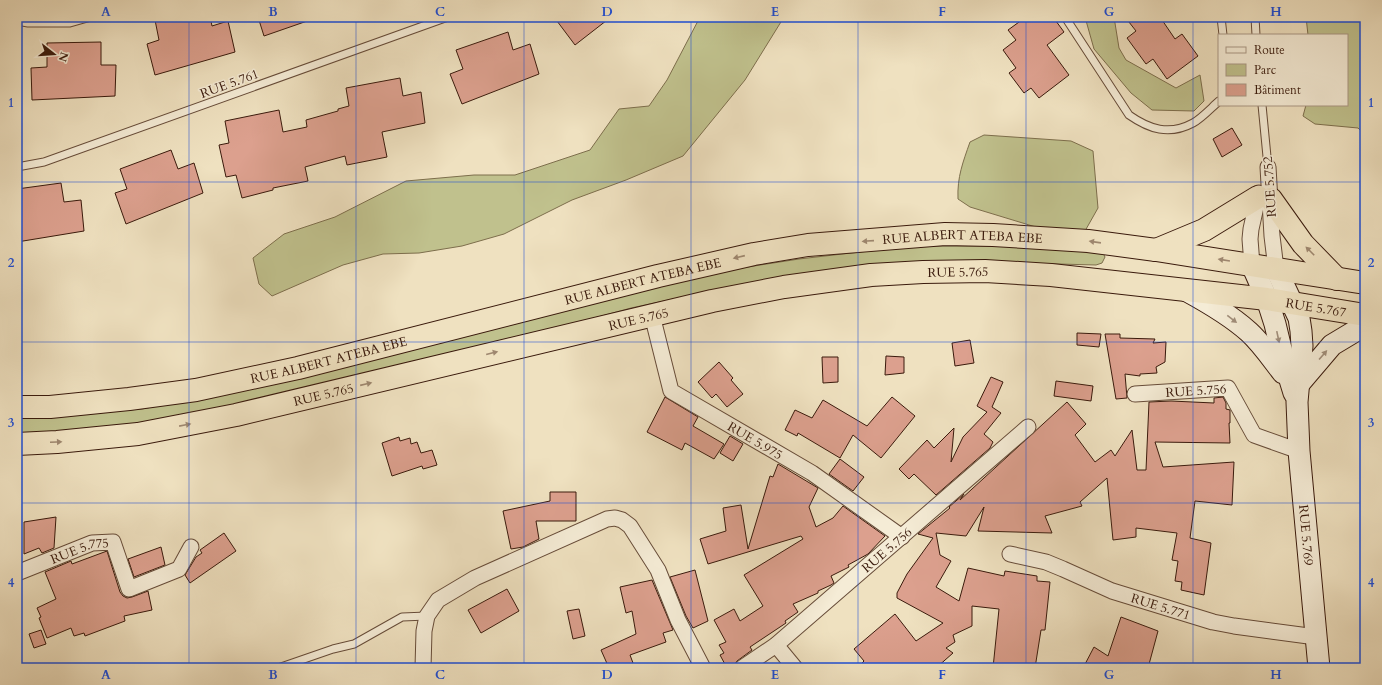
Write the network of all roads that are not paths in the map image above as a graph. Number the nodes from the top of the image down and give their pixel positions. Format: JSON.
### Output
{"nodes":[{"id":1,"x":90,"y":17,"type":"edge"},
{"id":2,"x":448,"y":17,"type":"edge"},
{"id":3,"x":1065,"y":17,"type":"edge"},
{"id":4,"x":1221,"y":17,"type":"edge"},
{"id":5,"x":1254,"y":17,"type":"edge"},
{"id":6,"x":17,"y":21,"type":"edge"},
{"id":7,"x":1223,"y":34,"type":"edge"},
{"id":8,"x":1256,"y":34,"type":"edge"},
{"id":9,"x":1218,"y":102,"type":"edge"},
{"id":10,"x":1262,"y":106,"type":"edge"},
{"id":11,"x":17,"y":167,"type":"edge"},
{"id":12,"x":1268,"y":167,"type":"joint"},
{"id":13,"x":1264,"y":198,"type":"junction"},
{"id":14,"x":1156,"y":250,"type":"junction"},
{"id":15,"x":1252,"y":265,"type":"junction"},
{"id":16,"x":1276,"y":269,"type":"junction"},
{"id":17,"x":1337,"y":279,"type":"junction"},
{"id":18,"x":1365,"y":283,"type":"edge"},
{"id":19,"x":1187,"y":290,"type":"junction"},
{"id":20,"x":1267,"y":299,"type":"junction"},
{"id":21,"x":1292,"y":303,"type":"junction"},
{"id":22,"x":652,"y":315,"type":"junction"},
{"id":23,"x":1365,"y":315,"type":"edge"},
{"id":24,"x":1365,"y":327,"type":"edge"},
{"id":25,"x":1295,"y":390,"type":"junction"},
{"id":26,"x":1135,"y":394,"type":"dead end"},
{"id":27,"x":17,"y":407,"type":"edge"},
{"id":28,"x":1028,"y":427,"type":"dead end"},
{"id":29,"x":17,"y":444,"type":"edge"},
{"id":30,"x":1299,"y":451,"type":"junction"},
{"id":31,"x":902,"y":537,"type":"junction"},
{"id":32,"x":191,"y":547,"type":"dead end"},
{"id":33,"x":1010,"y":554,"type":"dead end"},
{"id":34,"x":17,"y":573,"type":"edge"},
{"id":35,"x":427,"y":616,"type":"junction"},
{"id":36,"x":1316,"y":637,"type":"junction"},
{"id":37,"x":776,"y":645,"type":"junction"},
{"id":38,"x":278,"y":668,"type":"edge"},
{"id":39,"x":423,"y":668,"type":"edge"},
{"id":40,"x":703,"y":668,"type":"edge"},
{"id":41,"x":742,"y":668,"type":"edge"},
{"id":42,"x":795,"y":668,"type":"edge"},
{"id":43,"x":1319,"y":668,"type":"edge"}],
"edges":[{"from":1,"to":6,"type":"lane"},
{"from":2,"to":11,"type":"lane","name":"RUE 5.761"},
{"from":3,"to":9,"type":"lane"},
{"from":4,"to":7,"type":"lane"},
{"from":5,"to":8,"type":"lane"},
{"from":10,"to":12,"type":"lane","name":"RUE 5.752"},
{"from":12,"to":13,"type":"street"},
{"from":13,"to":14,"type":"highway"},
{"from":13,"to":15,"type":"street"},
{"from":13,"to":16,"type":"street","name":"RUE 5.752"},
{"from":17,"to":13,"type":"highway","one_way":true},
{"from":15,"to":14,"type":"highway","name":"RUE ALBERT ATEBA EBE","one_way":true},
{"from":14,"to":27,"type":"highway","name":"RUE ALBERT ATEBA EBE","one_way":true},
{"from":15,"to":16,"type":"highway","name":"RUE ALBERT ATEBA EBE"},
{"from":15,"to":20,"type":"main road","name":"RUE 5.769"},
{"from":16,"to":17,"type":"highway"},
{"from":16,"to":21,"type":"main road","name":"RUE 5.769"},
{"from":17,"to":18,"type":"highway"},
{"from":19,"to":20,"type":"highway","name":"RUE 5.765"},
{"from":19,"to":22,"type":"highway","name":"RUE 5.765"},
{"from":19,"to":25,"type":"main road","one_way":true},
{"from":20,"to":21,"type":"highway","name":"RUE 5.767"},
{"from":20,"to":25,"type":"main road","name":"RUE 5.769","one_way":true},
{"from":21,"to":23,"type":"highway","name":"RUE 5.767"},
{"from":21,"to":25,"type":"main road","name":"RUE 5.769"},
{"from":29,"to":22,"type":"highway","name":"RUE 5.765","one_way":true},
{"from":22,"to":31,"type":"street","name":"RUE 5.975"},
{"from":25,"to":24,"type":"main road","one_way":true},
{"from":25,"to":30,"type":"main road","name":"RUE 5.769"},
{"from":26,"to":30,"type":"street","name":"RUE 5.756"},
{"from":28,"to":31,"type":"street","name":"RUE 5.756"},
{"from":30,"to":36,"type":"main road","name":"RUE 5.769"},
{"from":31,"to":37,"type":"street","name":"RUE 5.756"},
{"from":32,"to":34,"type":"street","name":"RUE 5.775"},
{"from":33,"to":36,"type":"street","name":"RUE 5.771"},
{"from":35,"to":38,"type":"lane"},
{"from":35,"to":39,"type":"street"},
{"from":35,"to":40,"type":"street"},
{"from":36,"to":43,"type":"main road","name":"RUE 5.769"},
{"from":37,"to":41,"type":"street","name":"RUE 5.756"},
{"from":37,"to":42,"type":"street"}]}
